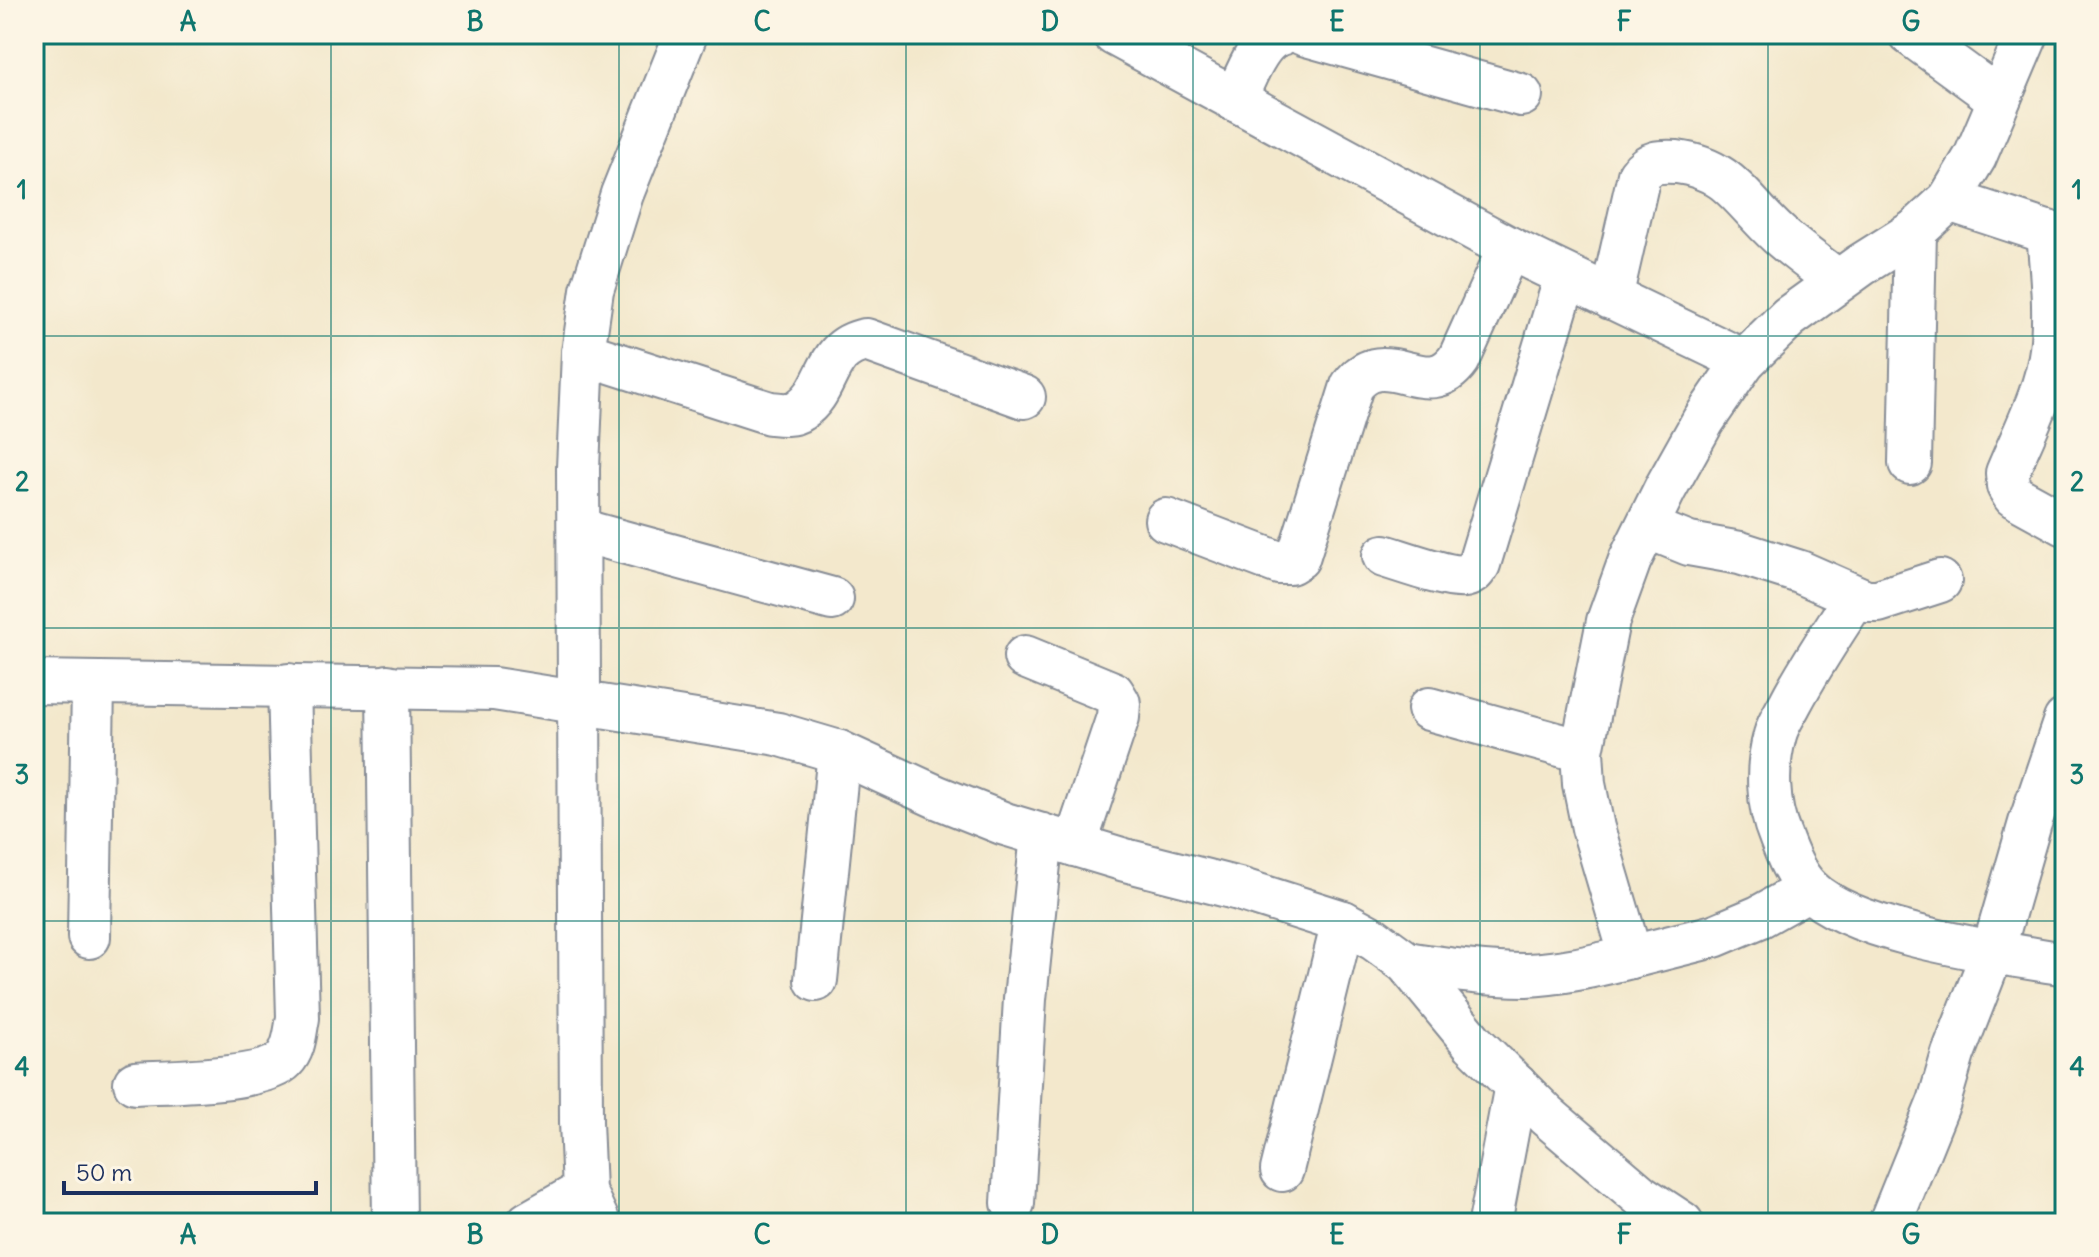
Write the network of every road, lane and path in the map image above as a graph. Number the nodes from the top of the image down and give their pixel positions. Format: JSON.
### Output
{"nodes":[{"id":1,"x":686,"y":34,"type":"edge"},
{"id":2,"x":1114,"y":34,"type":"edge"},
{"id":3,"x":1283,"y":34,"type":"edge"},
{"id":4,"x":1910,"y":34,"type":"edge"},
{"id":5,"x":2027,"y":34,"type":"edge"},
{"id":6,"x":1521,"y":95,"type":"dead end"},
{"id":7,"x":1999,"y":99,"type":"junction"},
{"id":8,"x":1235,"y":100,"type":"junction"},
{"id":9,"x":1949,"y":200,"type":"junction"},
{"id":10,"x":1915,"y":231,"type":"junction"},
{"id":11,"x":2056,"y":235,"type":"edge"},
{"id":12,"x":1509,"y":248,"type":"junction"},
{"id":13,"x":1566,"y":276,"type":"junction"},
{"id":14,"x":1838,"y":281,"type":"junction"},
{"id":15,"x":1611,"y":298,"type":"junction"},
{"id":16,"x":583,"y":353,"type":"junction"},
{"id":17,"x":1744,"y":361,"type":"junction"},
{"id":18,"x":1024,"y":397,"type":"dead end"},
{"id":19,"x":1910,"y":463,"type":"dead end"},
{"id":20,"x":1166,"y":520,"type":"dead end"},
{"id":21,"x":2065,"y":524,"type":"edge"},
{"id":22,"x":1647,"y":527,"type":"junction"},
{"id":23,"x":579,"y":530,"type":"junction"},
{"id":24,"x":1384,"y":556,"type":"dead end"},
{"id":25,"x":1940,"y":581,"type":"dead end"},
{"id":26,"x":1855,"y":598,"type":"junction"},
{"id":27,"x":832,"y":599,"type":"dead end"},
{"id":28,"x":1025,"y":657,"type":"dead end"},
{"id":29,"x":34,"y":682,"type":"edge"},
{"id":30,"x":93,"y":684,"type":"junction"},
{"id":31,"x":289,"y":685,"type":"junction"},
{"id":32,"x":388,"y":686,"type":"junction"},
{"id":33,"x":580,"y":704,"type":"junction"},
{"id":34,"x":1429,"y":709,"type":"dead end"},
{"id":35,"x":2061,"y":739,"type":"edge"},
{"id":36,"x":1582,"y":751,"type":"junction"},
{"id":37,"x":839,"y":752,"type":"junction"},
{"id":38,"x":1058,"y":840,"type":"junction"},
{"id":39,"x":1809,"y":889,"type":"junction"},
{"id":40,"x":1343,"y":922,"type":"junction"},
{"id":41,"x":89,"y":937,"type":"dead end"},
{"id":42,"x":1993,"y":951,"type":"junction"},
{"id":43,"x":1631,"y":957,"type":"junction"},
{"id":44,"x":1407,"y":963,"type":"junction"},
{"id":45,"x":2065,"y":964,"type":"edge"},
{"id":46,"x":816,"y":980,"type":"dead end"},
{"id":47,"x":135,"y":1083,"type":"dead end"},
{"id":48,"x":1516,"y":1085,"type":"junction"},
{"id":49,"x":1282,"y":1170,"type":"dead end"},
{"id":50,"x":1013,"y":1203,"type":"dead end"},
{"id":51,"x":591,"y":1207,"type":"edge"},
{"id":52,"x":394,"y":1223,"type":"edge"},
{"id":53,"x":528,"y":1223,"type":"edge"},
{"id":54,"x":1490,"y":1223,"type":"edge"},
{"id":55,"x":1682,"y":1223,"type":"edge"},
{"id":56,"x":1890,"y":1223,"type":"edge"}],
"edges":[{"from":1,"to":16,"type":"street"},
{"from":2,"to":8,"type":"street"},
{"from":3,"to":6,"type":"street"},
{"from":3,"to":8,"type":"street"},
{"from":4,"to":7,"type":"street"},
{"from":5,"to":7,"type":"street"},
{"from":7,"to":9,"type":"street"},
{"from":8,"to":12,"type":"street"},
{"from":9,"to":10,"type":"street"},
{"from":9,"to":11,"type":"street"},
{"from":10,"to":14,"type":"street"},
{"from":10,"to":19,"type":"street"},
{"from":11,"to":21,"type":"street"},
{"from":12,"to":13,"type":"street"},
{"from":12,"to":20,"type":"street"},
{"from":13,"to":15,"type":"street"},
{"from":13,"to":24,"type":"street"},
{"from":14,"to":15,"type":"street"},
{"from":14,"to":17,"type":"street"},
{"from":15,"to":17,"type":"street"},
{"from":16,"to":18,"type":"street"},
{"from":16,"to":23,"type":"street"},
{"from":17,"to":22,"type":"street"},
{"from":22,"to":26,"type":"street"},
{"from":22,"to":36,"type":"street"},
{"from":23,"to":27,"type":"street"},
{"from":23,"to":33,"type":"street"},
{"from":25,"to":26,"type":"street"},
{"from":26,"to":39,"type":"street"},
{"from":28,"to":38,"type":"street"},
{"from":29,"to":30,"type":"street"},
{"from":30,"to":31,"type":"street"},
{"from":30,"to":41,"type":"street"},
{"from":31,"to":32,"type":"street"},
{"from":31,"to":47,"type":"street"},
{"from":32,"to":33,"type":"street"},
{"from":32,"to":52,"type":"street"},
{"from":33,"to":37,"type":"street"},
{"from":33,"to":51,"type":"street"},
{"from":34,"to":36,"type":"street"},
{"from":35,"to":42,"type":"street"},
{"from":36,"to":43,"type":"street"},
{"from":37,"to":38,"type":"street"},
{"from":37,"to":46,"type":"street"},
{"from":38,"to":40,"type":"street"},
{"from":38,"to":50,"type":"street"},
{"from":39,"to":42,"type":"street"},
{"from":39,"to":43,"type":"street"},
{"from":40,"to":44,"type":"street"},
{"from":40,"to":49,"type":"street"},
{"from":42,"to":45,"type":"street"},
{"from":42,"to":56,"type":"street"},
{"from":43,"to":44,"type":"street"},
{"from":44,"to":48,"type":"street"},
{"from":48,"to":54,"type":"street"},
{"from":48,"to":55,"type":"street"},
{"from":51,"to":53,"type":"street"}]}
